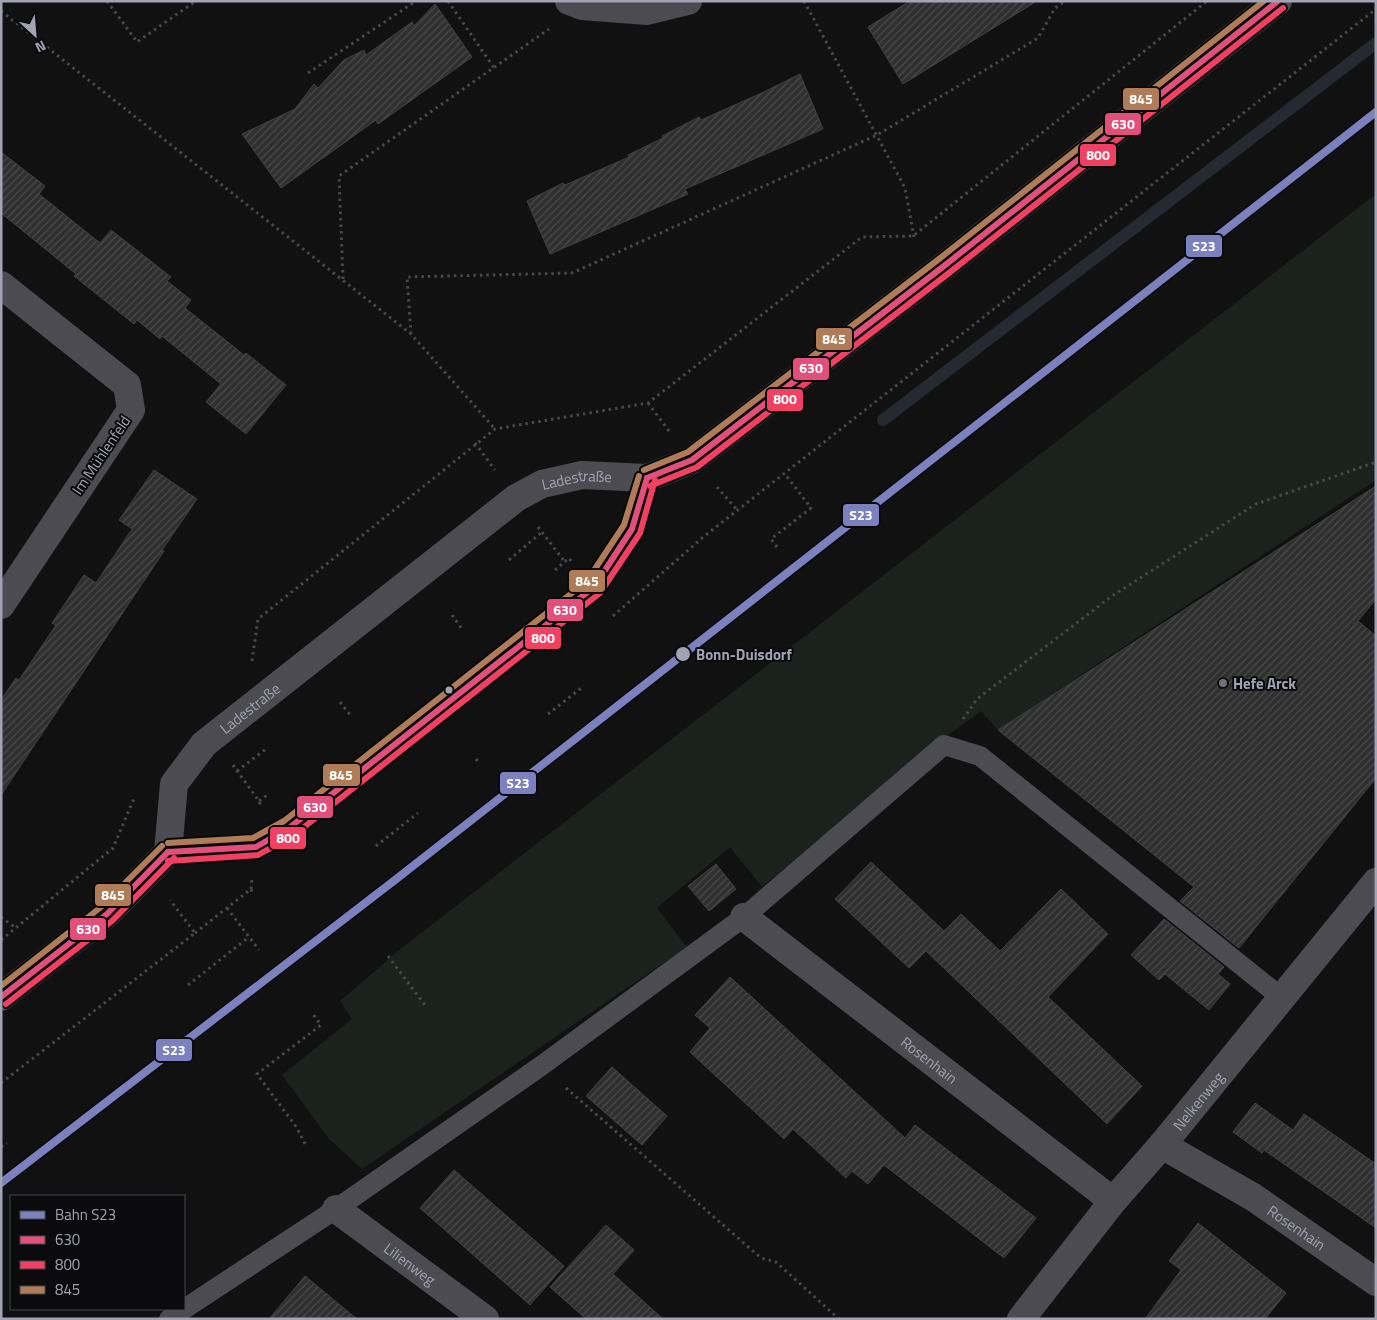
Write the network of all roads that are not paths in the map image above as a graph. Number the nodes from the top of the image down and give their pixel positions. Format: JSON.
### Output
{"nodes":[{"id":1,"x":688,"y":1,"type":"edge"},
{"id":2,"x":1278,"y":1,"type":"edge"},
{"id":3,"x":576,"y":4,"type":"edge"},
{"id":4,"x":1,"y":285,"type":"edge"},
{"id":5,"x":647,"y":478,"type":"junction"},
{"id":6,"x":1,"y":604,"type":"edge"},
{"id":7,"x":168,"y":852,"type":"junction"},
{"id":8,"x":1376,"y":882,"type":"edge"},
{"id":9,"x":744,"y":917,"type":"junction"},
{"id":10,"x":1,"y":997,"type":"edge"},
{"id":11,"x":1282,"y":998,"type":"junction"},
{"id":12,"x":1162,"y":1145,"type":"junction"},
{"id":13,"x":1113,"y":1201,"type":"junction"},
{"id":14,"x":336,"y":1209,"type":"junction"},
{"id":15,"x":1376,"y":1282,"type":"edge"},
{"id":16,"x":185,"y":1308,"type":"edge"},
{"id":17,"x":183,"y":1310,"type":"edge"},
{"id":18,"x":169,"y":1319,"type":"edge"},
{"id":19,"x":485,"y":1319,"type":"edge"},
{"id":20,"x":1021,"y":1319,"type":"edge"}],
"edges":[{"from":1,"to":3,"type":"street"},
{"from":2,"to":5,"type":"street","name":"Ladestraße"},
{"from":4,"to":6,"type":"street","name":"Im Mühlenfeld"},
{"from":5,"to":7,"type":"lane"},
{"from":5,"to":7,"type":"street","name":"Ladestraße"},
{"from":7,"to":10,"type":"street"},
{"from":8,"to":11,"type":"street","name":"Nelkenweg"},
{"from":9,"to":11,"type":"lane"},
{"from":9,"to":13,"type":"street","name":"Rosenhain"},
{"from":9,"to":14,"type":"lane"},
{"from":11,"to":12,"type":"street","name":"Nelkenweg"},
{"from":12,"to":13,"type":"street","name":"Nelkenweg"},
{"from":12,"to":15,"type":"street","name":"Rosenhain"},
{"from":13,"to":20,"type":"street","name":"Nelkenweg"},
{"from":14,"to":16,"type":"lane"},
{"from":14,"to":19,"type":"street","name":"Lilienweg"},
{"from":17,"to":18,"type":"lane"}]}
